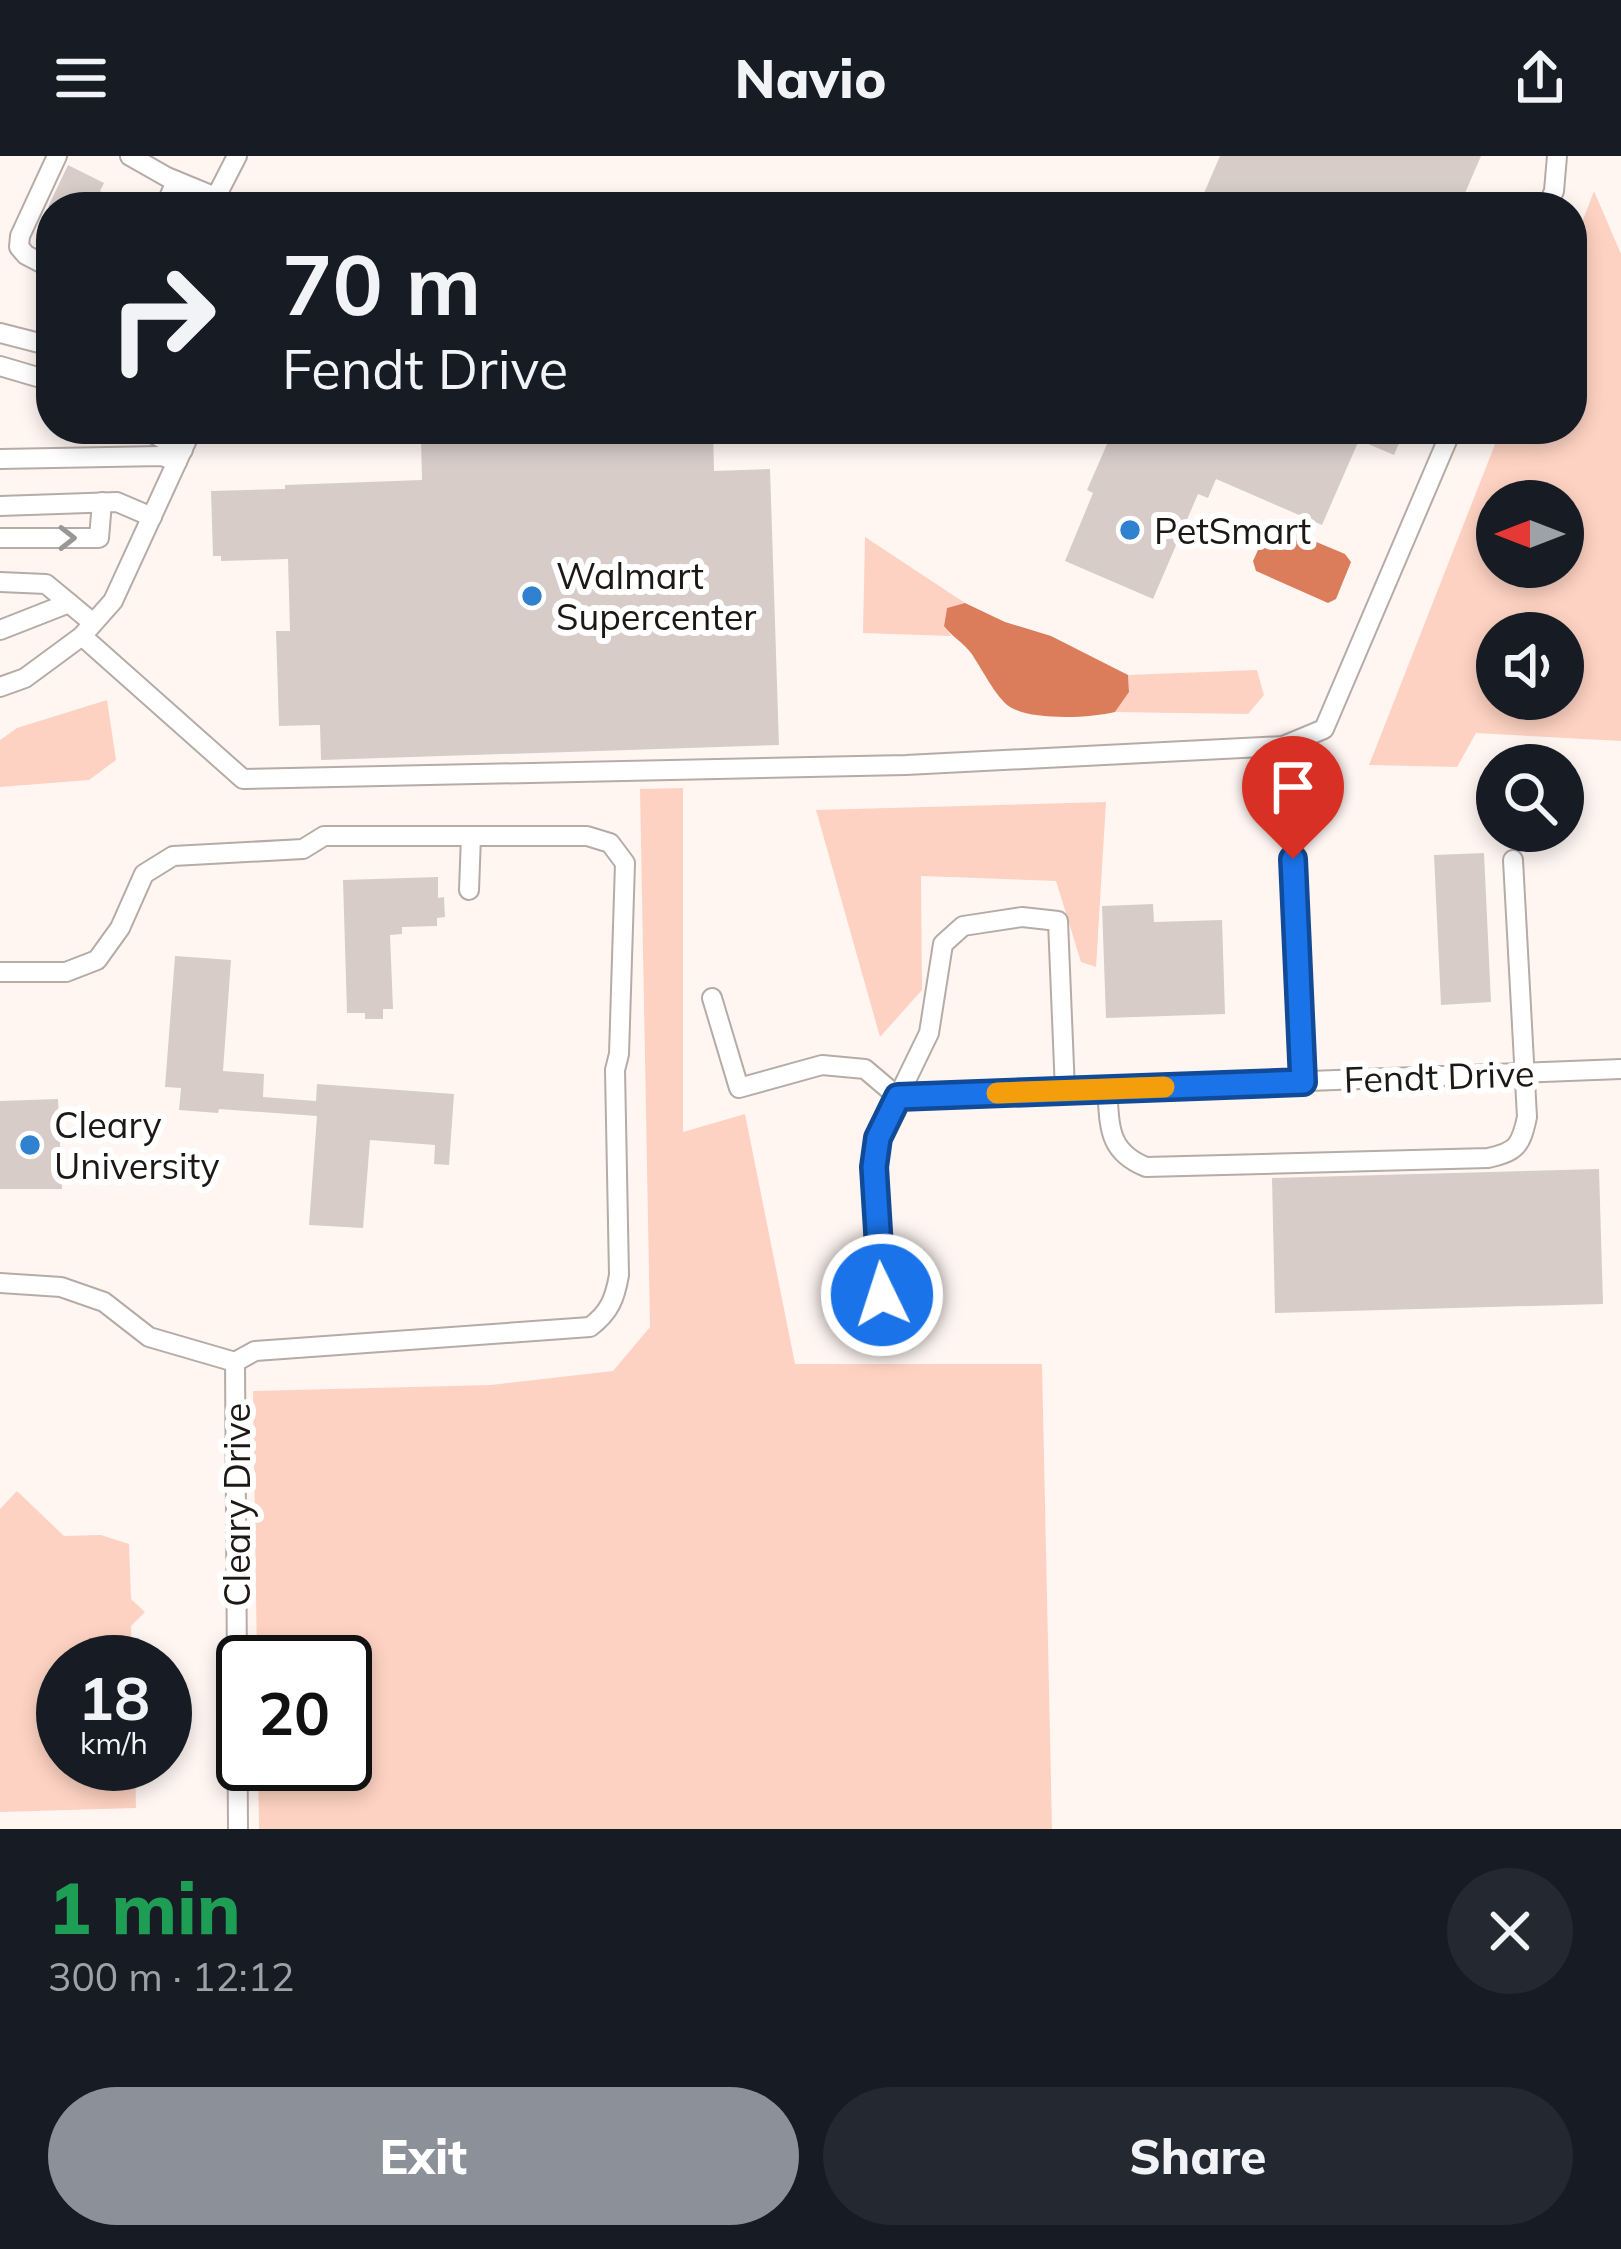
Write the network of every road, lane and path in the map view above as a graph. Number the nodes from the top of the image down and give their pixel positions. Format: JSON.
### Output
{"nodes":[{"id":1,"x":57,"y":156,"type":"edge"},
{"id":2,"x":130,"y":156,"type":"edge"},
{"id":3,"x":237,"y":156,"type":"edge"},
{"id":4,"x":1557,"y":156,"type":"edge"},
{"id":5,"x":176,"y":181,"type":"junction"},
{"id":6,"x":40,"y":192,"type":"edge"},
{"id":7,"x":171,"y":192,"type":"edge"},
{"id":8,"x":197,"y":192,"type":"edge"},
{"id":9,"x":221,"y":192,"type":"edge"},
{"id":10,"x":1554,"y":192,"type":"edge"},
{"id":11,"x":36,"y":201,"type":"edge"},
{"id":12,"x":36,"y":260,"type":"edge"},
{"id":13,"x":0,"y":333,"type":"edge"},
{"id":14,"x":36,"y":342,"type":"edge"},
{"id":15,"x":0,"y":366,"type":"edge"},
{"id":16,"x":36,"y":377,"type":"edge"},
{"id":17,"x":139,"y":444,"type":"edge"},
{"id":18,"x":163,"y":444,"type":"edge"},
{"id":19,"x":185,"y":444,"type":"edge"},
{"id":20,"x":1446,"y":444,"type":"edge"},
{"id":21,"x":180,"y":456,"type":"junction"},
{"id":22,"x":137,"y":457,"type":"junction"},
{"id":23,"x":0,"y":459,"type":"edge"},
{"id":24,"x":102,"y":502,"type":"junction"},
{"id":25,"x":0,"y":506,"type":"edge"},
{"id":26,"x":152,"y":517,"type":"junction"},
{"id":27,"x":0,"y":538,"type":"edge"},
{"id":28,"x":0,"y":582,"type":"edge"},
{"id":29,"x":69,"y":603,"type":"junction"},
{"id":30,"x":87,"y":629,"type":"junction"},
{"id":31,"x":0,"y":630,"type":"edge"},
{"id":32,"x":0,"y":687,"type":"edge"},
{"id":33,"x":471,"y":836,"type":"junction"},
{"id":34,"x":1293,"y":859,"type":"dead end"},
{"id":35,"x":1513,"y":860,"type":"dead end"},
{"id":36,"x":469,"y":890,"type":"dead end"},
{"id":37,"x":0,"y":972,"type":"edge"},
{"id":38,"x":712,"y":998,"type":"dead end"},
{"id":39,"x":1621,"y":1070,"type":"edge"},
{"id":40,"x":1525,"y":1073,"type":"junction"},
{"id":41,"x":1303,"y":1082,"type":"junction"},
{"id":42,"x":1107,"y":1089,"type":"junction"},
{"id":43,"x":1066,"y":1090,"type":"junction"},
{"id":44,"x":898,"y":1097,"type":"junction"},
{"id":45,"x":0,"y":1283,"type":"edge"},
{"id":46,"x":882,"y":1295,"type":"dead end"},
{"id":47,"x":235,"y":1362,"type":"junction"},
{"id":48,"x":238,"y":1829,"type":"edge"}],
"edges":[{"from":1,"to":6,"type":"street"},
{"from":2,"to":5,"type":"street"},
{"from":3,"to":9,"type":"street"},
{"from":4,"to":10,"type":"street"},
{"from":5,"to":7,"type":"street"},
{"from":5,"to":8,"type":"street"},
{"from":11,"to":12,"type":"street"},
{"from":13,"to":14,"type":"street"},
{"from":15,"to":16,"type":"street"},
{"from":17,"to":22,"type":"street"},
{"from":18,"to":21,"type":"street"},
{"from":19,"to":21,"type":"street"},
{"from":20,"to":30,"type":"street"},
{"from":21,"to":22,"type":"street"},
{"from":21,"to":26,"type":"street"},
{"from":22,"to":23,"type":"street"},
{"from":24,"to":25,"type":"street"},
{"from":24,"to":26,"type":"street"},
{"from":27,"to":24,"type":"street","one_way":true},
{"from":26,"to":30,"type":"street"},
{"from":28,"to":29,"type":"street"},
{"from":29,"to":30,"type":"street"},
{"from":29,"to":31,"type":"street"},
{"from":30,"to":32,"type":"street"},
{"from":33,"to":36,"type":"street"},
{"from":33,"to":37,"type":"street"},
{"from":33,"to":47,"type":"street"},
{"from":34,"to":41,"type":"street"},
{"from":35,"to":40,"type":"street"},
{"from":38,"to":44,"type":"street"},
{"from":39,"to":40,"type":"street","name":"Fendt Drive"},
{"from":40,"to":41,"type":"street","name":"Fendt Drive"},
{"from":40,"to":42,"type":"street"},
{"from":41,"to":42,"type":"street","name":"Fendt Drive"},
{"from":42,"to":43,"type":"street","name":"Fendt Drive"},
{"from":43,"to":44,"type":"street","name":"Fendt Drive"},
{"from":43,"to":44,"type":"street"},
{"from":44,"to":46,"type":"street"},
{"from":45,"to":47,"type":"street","name":"Cleary Drive"},
{"from":47,"to":48,"type":"street","name":"Cleary Drive"}]}
